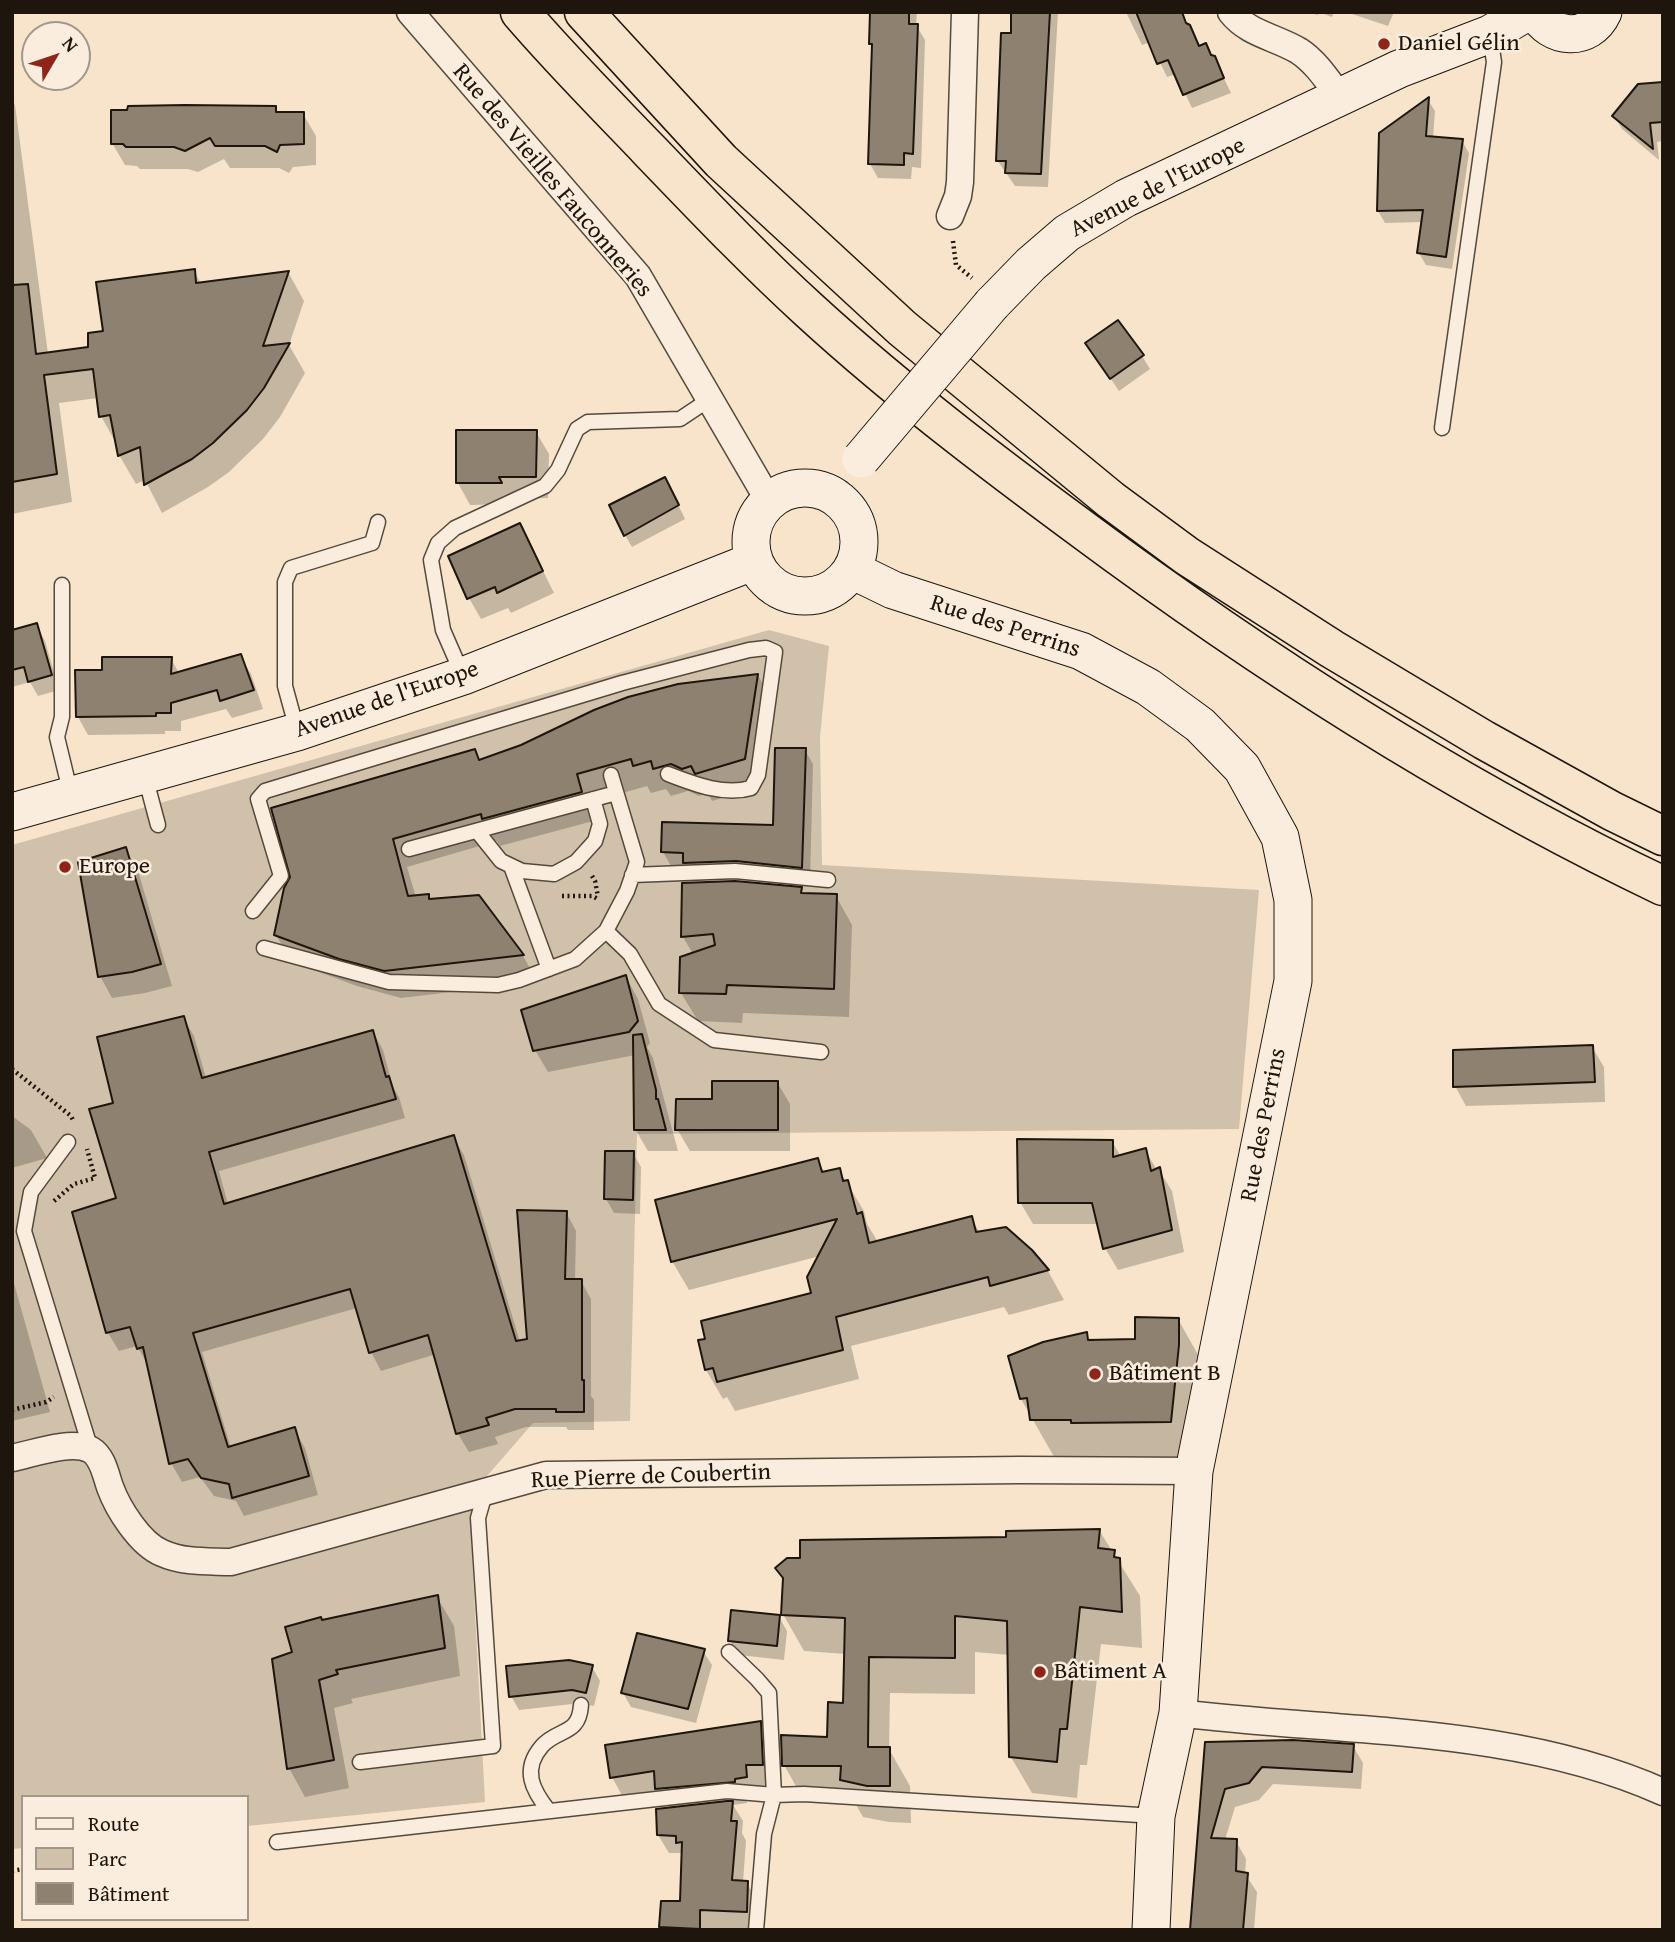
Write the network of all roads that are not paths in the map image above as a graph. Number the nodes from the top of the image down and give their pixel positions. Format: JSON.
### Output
{"nodes":[{"id":1,"x":410,"y":12,"type":"edge"},
{"id":2,"x":520,"y":12,"type":"edge"},
{"id":3,"x":584,"y":12,"type":"edge"},
{"id":4,"x":965,"y":12,"type":"edge"},
{"id":5,"x":1231,"y":12,"type":"edge"},
{"id":6,"x":1527,"y":12,"type":"edge"},
{"id":7,"x":1536,"y":12,"type":"edge"},
{"id":8,"x":1603,"y":14,"type":"edge"},
{"id":9,"x":1490,"y":34,"type":"junction"},
{"id":10,"x":1340,"y":97,"type":"junction"},
{"id":11,"x":950,"y":216,"type":"road end"},
{"id":12,"x":710,"y":399,"type":"junction"},
{"id":13,"x":1443,"y":428,"type":"dead end"},
{"id":14,"x":839,"y":500,"type":"junction"},
{"id":15,"x":769,"y":501,"type":"junction"},
{"id":16,"x":378,"y":522,"type":"dead end"},
{"id":17,"x":754,"y":561,"type":"junction"},
{"id":18,"x":852,"y":570,"type":"junction"},
{"id":19,"x":62,"y":585,"type":"dead end"},
{"id":20,"x":463,"y":676,"type":"junction"},
{"id":21,"x":297,"y":732,"type":"junction"},
{"id":22,"x":668,"y":774,"type":"dead end"},
{"id":23,"x":145,"y":775,"type":"junction"},
{"id":24,"x":611,"y":775,"type":"dead end"},
{"id":25,"x":616,"y":793,"type":"junction"},
{"id":26,"x":71,"y":797,"type":"junction"},
{"id":27,"x":593,"y":799,"type":"junction"},
{"id":28,"x":12,"y":813,"type":"edge"},
{"id":29,"x":158,"y":825,"type":"dead end"},
{"id":30,"x":477,"y":831,"type":"junction"},
{"id":31,"x":1663,"y":836,"type":"edge"},
{"id":32,"x":409,"y":849,"type":"dead end"},
{"id":33,"x":511,"y":866,"type":"junction"},
{"id":34,"x":632,"y":875,"type":"junction"},
{"id":35,"x":828,"y":880,"type":"dead end"},
{"id":36,"x":1663,"y":886,"type":"edge"},
{"id":37,"x":253,"y":911,"type":"dead end"},
{"id":38,"x":606,"y":931,"type":"junction"},
{"id":39,"x":264,"y":948,"type":"dead end"},
{"id":40,"x":549,"y":969,"type":"junction"},
{"id":41,"x":821,"y":1052,"type":"dead end"},
{"id":42,"x":68,"y":1142,"type":"dead end"},
{"id":43,"x":91,"y":1450,"type":"junction"},
{"id":44,"x":12,"y":1458,"type":"edge"},
{"id":45,"x":1194,"y":1471,"type":"junction"},
{"id":46,"x":486,"y":1490,"type":"junction"},
{"id":47,"x":729,"y":1651,"type":"dead end"},
{"id":48,"x":581,"y":1705,"type":"dead end"},
{"id":49,"x":1178,"y":1713,"type":"junction"},
{"id":50,"x":360,"y":1762,"type":"dead end"},
{"id":51,"x":1663,"y":1792,"type":"edge"},
{"id":52,"x":774,"y":1795,"type":"junction"},
{"id":53,"x":549,"y":1811,"type":"junction"},
{"id":54,"x":1156,"y":1816,"type":"junction"},
{"id":55,"x":277,"y":1842,"type":"dead end"},
{"id":56,"x":756,"y":1930,"type":"edge"},
{"id":57,"x":1152,"y":1930,"type":"edge"}],
"edges":[{"from":1,"to":12,"type":"street","name":"Rue des Vieilles Fauconneries"},
{"from":2,"to":36,"type":"highway"},
{"from":3,"to":31,"type":"highway"},
{"from":4,"to":11,"type":"street"},
{"from":5,"to":10,"type":"street"},
{"from":6,"to":9,"type":"street","name":"Avenue de l'Europe"},
{"from":7,"to":8,"type":"street"},
{"from":9,"to":10,"type":"street","name":"Avenue de l'Europe"},
{"from":9,"to":13,"type":"lane"},
{"from":10,"to":14,"type":"street","name":"Avenue de l'Europe","bridge":true},
{"from":12,"to":15,"type":"street","name":"Rue des Vieilles Fauconneries"},
{"from":12,"to":20,"type":"lane"},
{"from":14,"to":15,"type":"street"},
{"from":14,"to":18,"type":"street"},
{"from":15,"to":17,"type":"street"},
{"from":16,"to":21,"type":"lane"},
{"from":17,"to":18,"type":"street"},
{"from":17,"to":20,"type":"street","name":"Avenue de l'Europe"},
{"from":18,"to":45,"type":"street","name":"Rue des Perrins"},
{"from":19,"to":26,"type":"lane"},
{"from":20,"to":21,"type":"street","name":"Avenue de l'Europe"},
{"from":21,"to":23,"type":"street","name":"Avenue de l'Europe"},
{"from":22,"to":37,"type":"lane"},
{"from":23,"to":26,"type":"street","name":"Avenue de l'Europe"},
{"from":23,"to":29,"type":"lane"},
{"from":24,"to":25,"type":"lane"},
{"from":25,"to":27,"type":"lane"},
{"from":25,"to":34,"type":"lane"},
{"from":26,"to":28,"type":"street","name":"Avenue de l'Europe"},
{"from":27,"to":30,"type":"lane"},
{"from":27,"to":33,"type":"lane"},
{"from":30,"to":32,"type":"lane"},
{"from":30,"to":33,"type":"lane"},
{"from":33,"to":40,"type":"lane"},
{"from":34,"to":35,"type":"lane"},
{"from":34,"to":38,"type":"lane"},
{"from":38,"to":40,"type":"lane"},
{"from":38,"to":41,"type":"lane"},
{"from":39,"to":40,"type":"lane"},
{"from":42,"to":43,"type":"lane"},
{"from":43,"to":44,"type":"street"},
{"from":43,"to":46,"type":"street","name":"Rue Pierre de Coubertin"},
{"from":45,"to":46,"type":"street","name":"Rue Pierre de Coubertin"},
{"from":45,"to":49,"type":"street","name":"Rue des Perrins"},
{"from":46,"to":50,"type":"lane"},
{"from":47,"to":52,"type":"lane"},
{"from":48,"to":53,"type":"lane"},
{"from":49,"to":51,"type":"street"},
{"from":49,"to":54,"type":"street","name":"Rue des Perrins"},
{"from":52,"to":53,"type":"lane"},
{"from":52,"to":54,"type":"lane"},
{"from":52,"to":56,"type":"lane"},
{"from":53,"to":55,"type":"lane"},
{"from":54,"to":57,"type":"street","name":"Rue des Perrins"}]}
